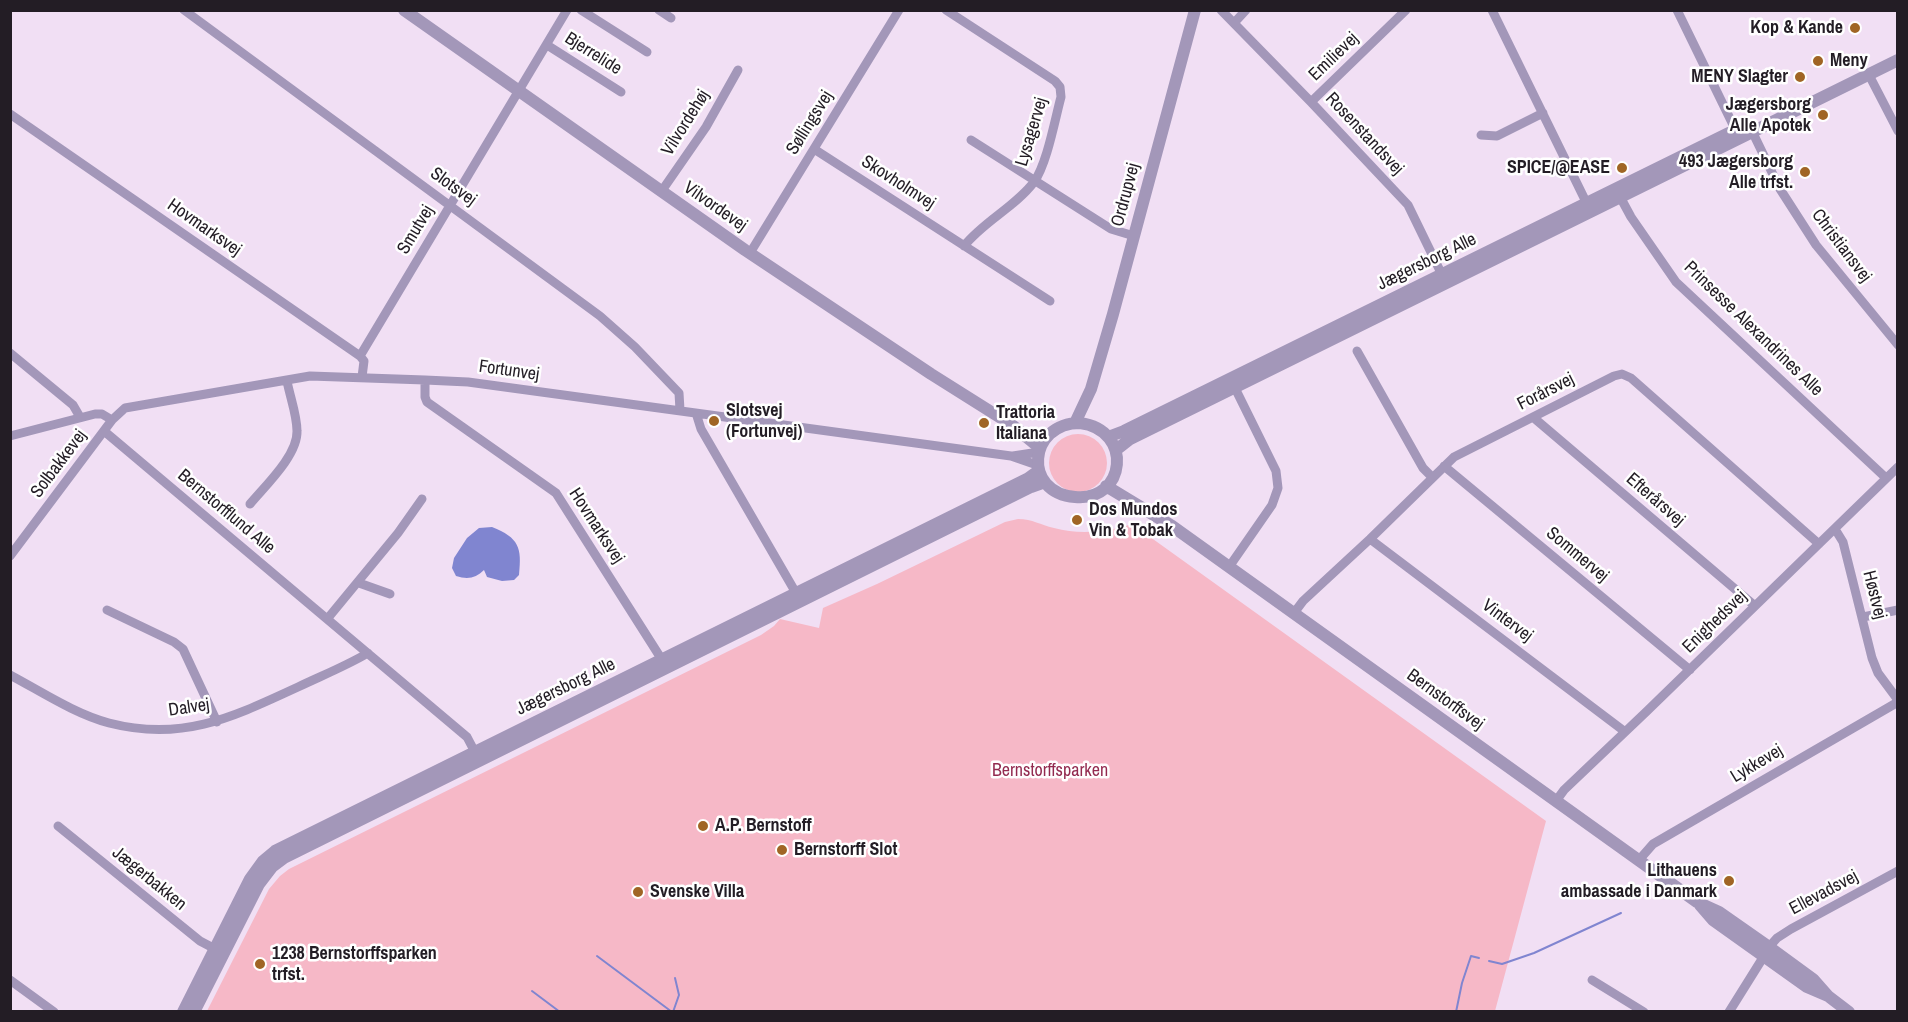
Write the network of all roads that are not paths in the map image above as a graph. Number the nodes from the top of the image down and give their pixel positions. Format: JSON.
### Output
{"nodes":[{"id":1,"x":184,"y":10,"type":"edge"},
{"id":2,"x":404,"y":10,"type":"edge"},
{"id":3,"x":567,"y":10,"type":"edge"},
{"id":4,"x":581,"y":10,"type":"edge"},
{"id":5,"x":659,"y":10,"type":"edge"},
{"id":6,"x":899,"y":10,"type":"edge"},
{"id":7,"x":946,"y":10,"type":"edge"},
{"id":8,"x":1195,"y":10,"type":"edge"},
{"id":9,"x":1221,"y":10,"type":"edge"},
{"id":10,"x":1246,"y":10,"type":"edge"},
{"id":11,"x":1406,"y":10,"type":"edge"},
{"id":12,"x":1492,"y":10,"type":"edge"},
{"id":13,"x":1677,"y":10,"type":"edge"},
{"id":14,"x":671,"y":18,"type":"dead end"},
{"id":15,"x":1234,"y":23,"type":"junction"},
{"id":16,"x":547,"y":45,"type":"junction"},
{"id":17,"x":647,"y":52,"type":"dead end"},
{"id":18,"x":1898,"y":60,"type":"edge"},
{"id":19,"x":738,"y":70,"type":"dead end"},
{"id":20,"x":1869,"y":75,"type":"junction"},
{"id":21,"x":519,"y":92,"type":"junction"},
{"id":22,"x":621,"y":92,"type":"dead end"},
{"id":23,"x":1311,"y":102,"type":"junction"},
{"id":24,"x":1543,"y":113,"type":"junction"},
{"id":25,"x":10,"y":114,"type":"edge"},
{"id":26,"x":1751,"y":130,"type":"junction"},
{"id":27,"x":1898,"y":132,"type":"edge"},
{"id":28,"x":1481,"y":135,"type":"dead end"},
{"id":29,"x":1738,"y":135,"type":"junction"},
{"id":30,"x":970,"y":140,"type":"dead end"},
{"id":31,"x":814,"y":149,"type":"junction"},
{"id":32,"x":1035,"y":180,"type":"junction"},
{"id":33,"x":661,"y":192,"type":"junction"},
{"id":34,"x":1618,"y":193,"type":"junction"},
{"id":35,"x":450,"y":206,"type":"junction"},
{"id":36,"x":1589,"y":208,"type":"junction"},
{"id":37,"x":1134,"y":236,"type":"junction"},
{"id":38,"x":964,"y":246,"type":"junction"},
{"id":39,"x":750,"y":253,"type":"junction"},
{"id":40,"x":1444,"y":279,"type":"junction"},
{"id":41,"x":1050,"y":301,"type":"dead end"},
{"id":42,"x":1898,"y":345,"type":"edge"},
{"id":43,"x":1357,"y":351,"type":"dead end"},
{"id":44,"x":10,"y":353,"type":"edge"},
{"id":45,"x":360,"y":356,"type":"junction"},
{"id":46,"x":362,"y":377,"type":"junction"},
{"id":47,"x":425,"y":380,"type":"junction"},
{"id":48,"x":287,"y":381,"type":"junction"},
{"id":49,"x":1233,"y":383,"type":"junction"},
{"id":50,"x":1091,"y":389,"type":"junction"},
{"id":51,"x":680,"y":410,"type":"junction"},
{"id":52,"x":696,"y":413,"type":"junction"},
{"id":53,"x":80,"y":417,"type":"junction"},
{"id":54,"x":1534,"y":418,"type":"junction"},
{"id":55,"x":112,"y":420,"type":"junction"},
{"id":56,"x":1075,"y":423,"type":"junction"},
{"id":57,"x":1091,"y":426,"type":"junction"},
{"id":58,"x":104,"y":431,"type":"junction"},
{"id":59,"x":10,"y":435,"type":"edge"},
{"id":60,"x":1108,"y":437,"type":"junction"},
{"id":61,"x":1116,"y":450,"type":"junction"},
{"id":62,"x":1040,"y":455,"type":"junction"},
{"id":63,"x":1444,"y":466,"type":"junction"},
{"id":64,"x":1898,"y":467,"type":"edge"},
{"id":65,"x":1432,"y":477,"type":"junction"},
{"id":66,"x":1886,"y":478,"type":"junction"},
{"id":67,"x":1110,"y":481,"type":"junction"},
{"id":68,"x":1045,"y":482,"type":"junction"},
{"id":69,"x":422,"y":499,"type":"dead end"},
{"id":70,"x":250,"y":504,"type":"dead end"},
{"id":71,"x":1835,"y":529,"type":"junction"},
{"id":72,"x":1370,"y":539,"type":"junction"},
{"id":73,"x":1819,"y":544,"type":"junction"},
{"id":74,"x":10,"y":556,"type":"edge"},
{"id":75,"x":1229,"y":567,"type":"junction"},
{"id":76,"x":358,"y":583,"type":"junction"},
{"id":77,"x":796,"y":593,"type":"junction"},
{"id":78,"x":390,"y":594,"type":"dead end"},
{"id":79,"x":1755,"y":606,"type":"junction"},
{"id":80,"x":107,"y":610,"type":"dead end"},
{"id":81,"x":1898,"y":610,"type":"edge"},
{"id":82,"x":1294,"y":613,"type":"junction"},
{"id":83,"x":328,"y":618,"type":"junction"},
{"id":84,"x":1863,"y":618,"type":"junction"},
{"id":85,"x":368,"y":652,"type":"junction"},
{"id":86,"x":664,"y":664,"type":"junction"},
{"id":87,"x":1690,"y":670,"type":"junction"},
{"id":88,"x":10,"y":675,"type":"edge"},
{"id":89,"x":1898,"y":701,"type":"edge"},
{"id":90,"x":217,"y":722,"type":"junction"},
{"id":91,"x":1624,"y":731,"type":"junction"},
{"id":92,"x":477,"y":756,"type":"junction"},
{"id":93,"x":1556,"y":801,"type":"junction"},
{"id":94,"x":58,"y":826,"type":"dead end"},
{"id":95,"x":1639,"y":860,"type":"junction"},
{"id":96,"x":1898,"y":871,"type":"edge"},
{"id":97,"x":219,"y":951,"type":"junction"},
{"id":98,"x":1766,"y":952,"type":"junction"},
{"id":99,"x":10,"y":980,"type":"edge"},
{"id":100,"x":1592,"y":980,"type":"dead end"},
{"id":101,"x":54,"y":1011,"type":"edge"},
{"id":102,"x":183,"y":1011,"type":"edge"},
{"id":103,"x":194,"y":1011,"type":"edge"},
{"id":104,"x":1644,"y":1011,"type":"edge"},
{"id":105,"x":1729,"y":1011,"type":"edge"},
{"id":106,"x":1849,"y":1011,"type":"edge"}],
"edges":[{"from":1,"to":35,"type":"street","name":"Slotsvej"},
{"from":2,"to":21,"type":"street","name":"Vilvordevej"},
{"from":3,"to":16,"type":"street","name":"Smutvej"},
{"from":4,"to":17,"type":"street","name":"Bjerrelide"},
{"from":5,"to":14,"type":"street"},
{"from":6,"to":31,"type":"street","name":"Søllingsvej"},
{"from":7,"to":32,"type":"street","name":"Lysagervej"},
{"from":8,"to":37,"type":"street","name":"Ordrupvej"},
{"from":9,"to":15,"type":"street","name":"Rosenstandsvej"},
{"from":10,"to":15,"type":"street"},
{"from":11,"to":23,"type":"street","name":"Emilievej"},
{"from":12,"to":24,"type":"street"},
{"from":13,"to":29,"type":"street"},
{"from":15,"to":23,"type":"street","name":"Rosenstandsvej"},
{"from":16,"to":21,"type":"street","name":"Smutvej"},
{"from":16,"to":22,"type":"street","name":"Bjerrelide"},
{"from":18,"to":20,"type":"street","name":"Jægersborg Alle"},
{"from":19,"to":33,"type":"street","name":"Vilvordehøj"},
{"from":20,"to":26,"type":"street","name":"Jægersborg Alle"},
{"from":20,"to":27,"type":"street"},
{"from":21,"to":33,"type":"street","name":"Vilvordevej"},
{"from":21,"to":35,"type":"street","name":"Smutvej"},
{"from":23,"to":40,"type":"street","name":"Rosenstandsvej"},
{"from":24,"to":28,"type":"street"},
{"from":24,"to":36,"type":"street"},
{"from":25,"to":45,"type":"street","name":"Hovmarksvej"},
{"from":26,"to":29,"type":"street","name":"Jægersborg Alle"},
{"from":26,"to":42,"type":"street","name":"Christiansvej"},
{"from":29,"to":34,"type":"street","name":"Jægersborg Alle"},
{"from":30,"to":32,"type":"street"},
{"from":31,"to":38,"type":"street","name":"Skovholmvej"},
{"from":31,"to":39,"type":"street","name":"Søllingsvej"},
{"from":32,"to":37,"type":"street"},
{"from":32,"to":38,"type":"street"},
{"from":33,"to":39,"type":"street","name":"Vilvordevej"},
{"from":34,"to":36,"type":"street","name":"Jægersborg Alle"},
{"from":34,"to":66,"type":"street","name":"Prinsesse Alexandrines Alle"},
{"from":35,"to":45,"type":"street","name":"Smutvej"},
{"from":35,"to":51,"type":"street","name":"Slotsvej"},
{"from":36,"to":40,"type":"street","name":"Jægersborg Alle"},
{"from":37,"to":50,"type":"street","name":"Ordrupvej"},
{"from":38,"to":41,"type":"street","name":"Skovholmvej"},
{"from":39,"to":62,"type":"street","name":"Vilvordevej"},
{"from":40,"to":49,"type":"street","name":"Jægersborg Alle"},
{"from":43,"to":65,"type":"street"},
{"from":44,"to":53,"type":"street"},
{"from":45,"to":46,"type":"street"},
{"from":46,"to":47,"type":"street","name":"Fortunvej"},
{"from":46,"to":48,"type":"street","name":"Fortunvej"},
{"from":47,"to":51,"type":"street","name":"Fortunvej"},
{"from":47,"to":86,"type":"street","name":"Hovmarksvej"},
{"from":48,"to":55,"type":"street","name":"Fortunvej"},
{"from":48,"to":70,"type":"street"},
{"from":49,"to":60,"type":"street","name":"Jægersborg Alle"},
{"from":49,"to":61,"type":"street","name":"Jægersborg Alle"},
{"from":49,"to":75,"type":"street"},
{"from":50,"to":56,"type":"street","name":"Ordrupvej"},
{"from":50,"to":57,"type":"street","name":"Ordrupvej"},
{"from":51,"to":52,"type":"street","name":"Fortunvej"},
{"from":52,"to":62,"type":"street","name":"Fortunvej"},
{"from":52,"to":77,"type":"street"},
{"from":53,"to":55,"type":"street"},
{"from":53,"to":59,"type":"street"},
{"from":54,"to":63,"type":"street","name":"Forårsvej"},
{"from":54,"to":73,"type":"street","name":"Forårsvej"},
{"from":54,"to":79,"type":"street","name":"Efterårsvej"},
{"from":55,"to":58,"type":"street","name":"Solbakkevej"},
{"from":56,"to":57,"type":"street"},
{"from":56,"to":62,"type":"street"},
{"from":57,"to":60,"type":"street"},
{"from":58,"to":74,"type":"street","name":"Solbakkevej"},
{"from":58,"to":83,"type":"street","name":"Bernstorfflund Alle"},
{"from":60,"to":61,"type":"street"},
{"from":61,"to":67,"type":"street"},
{"from":62,"to":68,"type":"street"},
{"from":62,"to":77,"type":"street","name":"Jægersborg Alle"},
{"from":63,"to":65,"type":"street","name":"Forårsvej"},
{"from":63,"to":87,"type":"street","name":"Sommervej"},
{"from":64,"to":66,"type":"street","name":"Enighedsvej"},
{"from":65,"to":72,"type":"street","name":"Forårsvej"},
{"from":66,"to":71,"type":"street","name":"Enighedsvej"},
{"from":67,"to":68,"type":"street"},
{"from":67,"to":75,"type":"street","name":"Bernstorffsvej"},
{"from":68,"to":86,"type":"street","name":"Jægersborg Alle"},
{"from":69,"to":76,"type":"street"},
{"from":71,"to":73,"type":"street","name":"Enighedsvej"},
{"from":71,"to":84,"type":"street","name":"Høstvej"},
{"from":72,"to":82,"type":"street","name":"Forårsvej"},
{"from":72,"to":91,"type":"street","name":"Vintervej"},
{"from":73,"to":79,"type":"street","name":"Enighedsvej"},
{"from":75,"to":82,"type":"street","name":"Bernstorffsvej"},
{"from":76,"to":78,"type":"street"},
{"from":76,"to":83,"type":"street"},
{"from":77,"to":86,"type":"street","name":"Jægersborg Alle"},
{"from":79,"to":87,"type":"street","name":"Enighedsvej"},
{"from":80,"to":90,"type":"street"},
{"from":81,"to":84,"type":"street"},
{"from":82,"to":93,"type":"street","name":"Bernstorffsvej"},
{"from":83,"to":85,"type":"street","name":"Bernstorfflund Alle"},
{"from":84,"to":89,"type":"street","name":"Høstvej"},
{"from":85,"to":90,"type":"street","name":"Dalvej"},
{"from":85,"to":92,"type":"street","name":"Bernstorfflund Alle"},
{"from":86,"to":92,"type":"street","name":"Jægersborg Alle"},
{"from":87,"to":91,"type":"street","name":"Enighedsvej"},
{"from":88,"to":90,"type":"street","name":"Dalvej"},
{"from":89,"to":95,"type":"street","name":"Lykkevej"},
{"from":91,"to":93,"type":"street","name":"Enighedsvej"},
{"from":92,"to":97,"type":"street","name":"Jægersborg Alle"},
{"from":93,"to":95,"type":"street","name":"Bernstorffsvej"},
{"from":94,"to":97,"type":"street","name":"Jægerbakken"},
{"from":95,"to":98,"type":"street","name":"Bernstorffsvej"},
{"from":96,"to":98,"type":"street","name":"Ellevadsvej"},
{"from":97,"to":102,"type":"street","name":"Jægersborg Alle"},
{"from":97,"to":103,"type":"street","name":"Jægersborg Alle"},
{"from":98,"to":105,"type":"street","name":"Ellevadsvej"},
{"from":98,"to":106,"type":"street","name":"Bernstorffsvej"},
{"from":99,"to":101,"type":"street"},
{"from":100,"to":104,"type":"street"}]}
